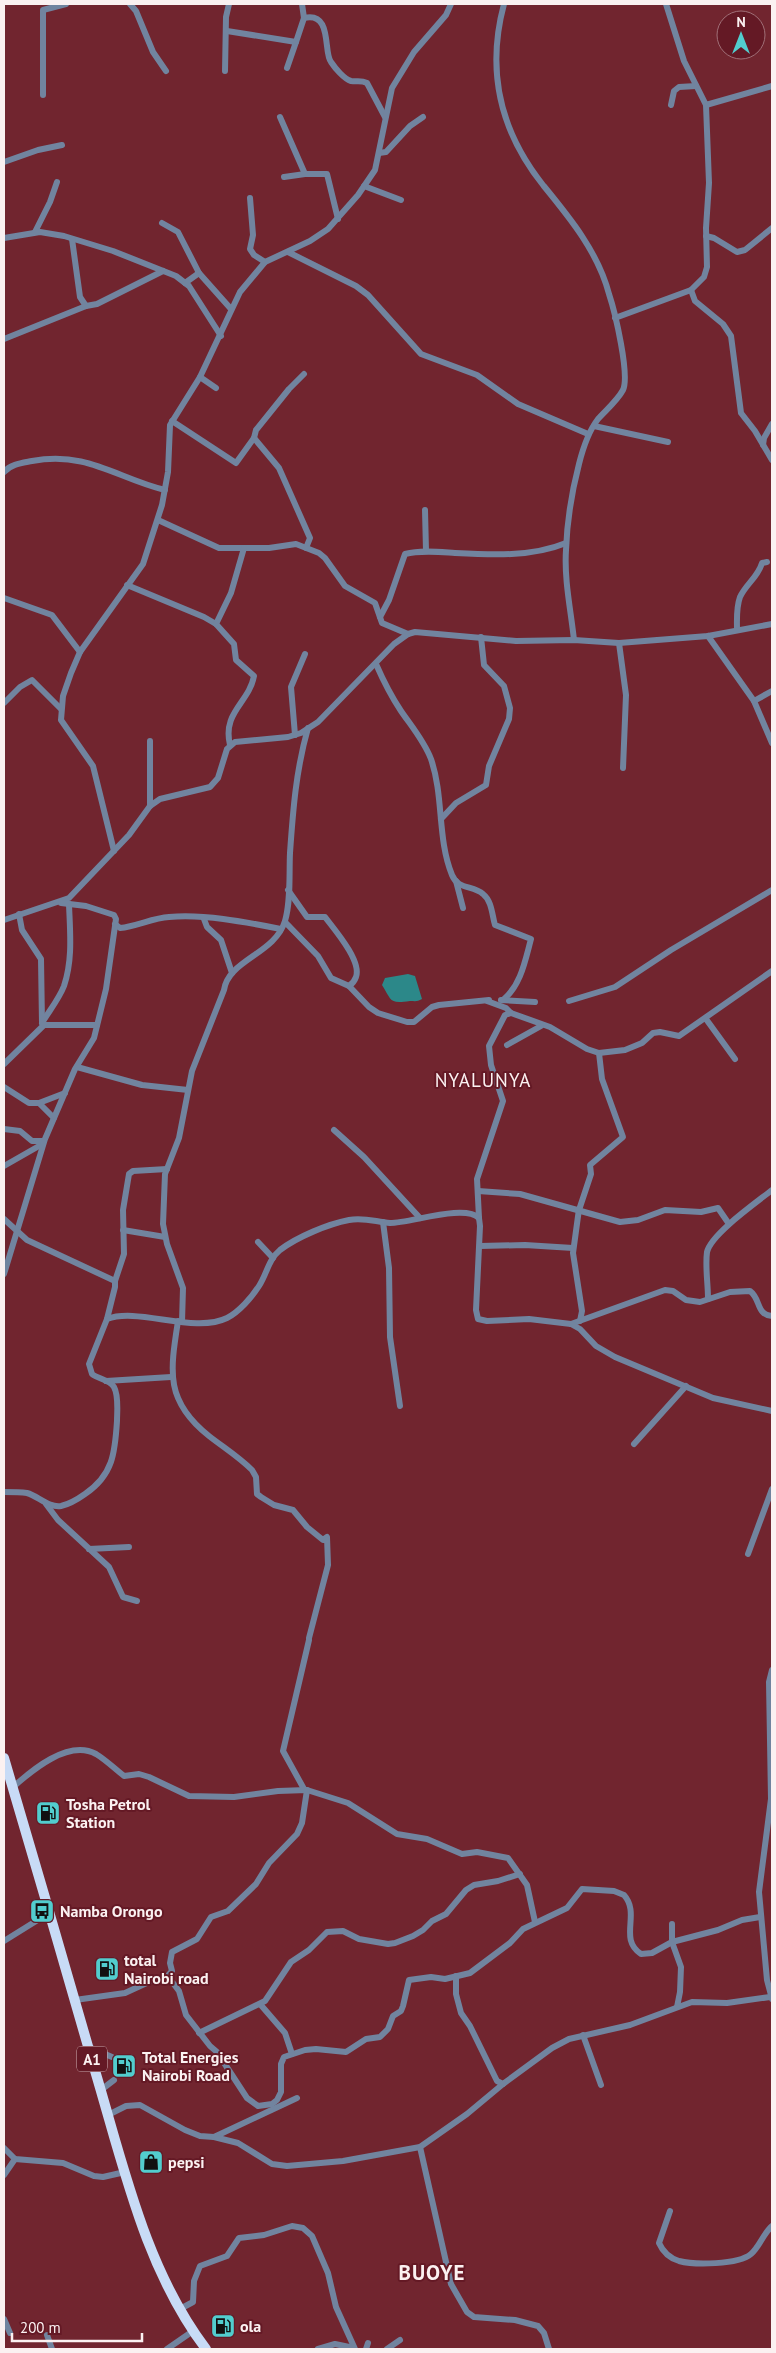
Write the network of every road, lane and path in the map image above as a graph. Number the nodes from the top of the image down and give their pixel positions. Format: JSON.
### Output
{"nodes":[{"id":1,"x":66,"y":4,"type":"edge"},
{"id":2,"x":130,"y":4,"type":"edge"},
{"id":3,"x":229,"y":4,"type":"edge"},
{"id":4,"x":302,"y":4,"type":"edge"},
{"id":5,"x":451,"y":4,"type":"edge"},
{"id":6,"x":504,"y":4,"type":"edge"},
{"id":7,"x":666,"y":4,"type":"edge"},
{"id":8,"x":304,"y":18,"type":"junction"},
{"id":9,"x":227,"y":31,"type":"junction"},
{"id":10,"x":296,"y":42,"type":"junction"},
{"id":11,"x":287,"y":68,"type":"dead end"},
{"id":12,"x":166,"y":71,"type":"dead end"},
{"id":13,"x":225,"y":71,"type":"dead end"},
{"id":14,"x":696,"y":86,"type":"junction"},
{"id":15,"x":772,"y":86,"type":"edge"},
{"id":16,"x":43,"y":95,"type":"dead end"},
{"id":17,"x":671,"y":105,"type":"dead end"},
{"id":18,"x":706,"y":105,"type":"junction"},
{"id":19,"x":280,"y":117,"type":"dead end"},
{"id":20,"x":385,"y":117,"type":"junction"},
{"id":21,"x":423,"y":117,"type":"dead end"},
{"id":22,"x":62,"y":145,"type":"dead end"},
{"id":23,"x":379,"y":153,"type":"junction"},
{"id":24,"x":4,"y":162,"type":"edge"},
{"id":25,"x":305,"y":174,"type":"junction"},
{"id":26,"x":284,"y":177,"type":"dead end"},
{"id":27,"x":57,"y":182,"type":"dead end"},
{"id":28,"x":364,"y":186,"type":"junction"},
{"id":29,"x":250,"y":198,"type":"dead end"},
{"id":30,"x":401,"y":200,"type":"dead end"},
{"id":31,"x":338,"y":219,"type":"junction"},
{"id":32,"x":162,"y":223,"type":"dead end"},
{"id":33,"x":772,"y":228,"type":"edge"},
{"id":34,"x":35,"y":232,"type":"junction"},
{"id":35,"x":706,"y":236,"type":"junction"},
{"id":36,"x":4,"y":238,"type":"edge"},
{"id":37,"x":72,"y":239,"type":"junction"},
{"id":38,"x":288,"y":252,"type":"junction"},
{"id":39,"x":265,"y":262,"type":"junction"},
{"id":40,"x":163,"y":271,"type":"junction"},
{"id":41,"x":199,"y":273,"type":"junction"},
{"id":42,"x":185,"y":282,"type":"junction"},
{"id":43,"x":691,"y":290,"type":"junction"},
{"id":44,"x":86,"y":306,"type":"junction"},
{"id":45,"x":231,"y":309,"type":"junction"},
{"id":46,"x":615,"y":318,"type":"junction"},
{"id":47,"x":221,"y":336,"type":"junction"},
{"id":48,"x":4,"y":339,"type":"edge"},
{"id":49,"x":304,"y":374,"type":"dead end"},
{"id":50,"x":200,"y":378,"type":"junction"},
{"id":51,"x":216,"y":388,"type":"dead end"},
{"id":52,"x":172,"y":421,"type":"junction"},
{"id":53,"x":772,"y":424,"type":"edge"},
{"id":54,"x":594,"y":426,"type":"junction"},
{"id":55,"x":588,"y":434,"type":"junction"},
{"id":56,"x":254,"y":438,"type":"junction"},
{"id":57,"x":668,"y":442,"type":"dead end"},
{"id":58,"x":764,"y":450,"type":"junction"},
{"id":59,"x":772,"y":460,"type":"edge"},
{"id":60,"x":4,"y":472,"type":"edge"},
{"id":61,"x":165,"y":490,"type":"junction"},
{"id":62,"x":424,"y":510,"type":"dead end"},
{"id":63,"x":158,"y":520,"type":"junction"},
{"id":64,"x":566,"y":543,"type":"junction"},
{"id":65,"x":244,"y":548,"type":"junction"},
{"id":66,"x":306,"y":548,"type":"junction"},
{"id":67,"x":426,"y":552,"type":"junction"},
{"id":68,"x":767,"y":562,"type":"dead end"},
{"id":69,"x":128,"y":585,"type":"junction"},
{"id":70,"x":4,"y":598,"type":"edge"},
{"id":71,"x":380,"y":617,"type":"junction"},
{"id":72,"x":216,"y":624,"type":"junction"},
{"id":73,"x":772,"y":624,"type":"edge"},
{"id":74,"x":737,"y":630,"type":"junction"},
{"id":75,"x":408,"y":634,"type":"junction"},
{"id":76,"x":708,"y":636,"type":"junction"},
{"id":77,"x":481,"y":637,"type":"junction"},
{"id":78,"x":574,"y":640,"type":"junction"},
{"id":79,"x":619,"y":644,"type":"junction"},
{"id":80,"x":80,"y":652,"type":"junction"},
{"id":81,"x":305,"y":654,"type":"dead end"},
{"id":82,"x":376,"y":664,"type":"junction"},
{"id":83,"x":772,"y":691,"type":"edge"},
{"id":84,"x":754,"y":701,"type":"junction"},
{"id":85,"x":4,"y":703,"type":"edge"},
{"id":86,"x":61,"y":709,"type":"junction"},
{"id":87,"x":308,"y":728,"type":"junction"},
{"id":88,"x":295,"y":735,"type":"junction"},
{"id":89,"x":150,"y":741,"type":"dead end"},
{"id":90,"x":772,"y":743,"type":"edge"},
{"id":91,"x":230,"y":744,"type":"junction"},
{"id":92,"x":623,"y":768,"type":"dead end"},
{"id":93,"x":150,"y":806,"type":"junction"},
{"id":94,"x":441,"y":819,"type":"junction"},
{"id":95,"x":114,"y":851,"type":"junction"},
{"id":96,"x":456,"y":881,"type":"junction"},
{"id":97,"x":288,"y":890,"type":"junction"},
{"id":98,"x":772,"y":890,"type":"edge"},
{"id":99,"x":60,"y":902,"type":"junction"},
{"id":100,"x":69,"y":904,"type":"junction"},
{"id":101,"x":463,"y":908,"type":"dead end"},
{"id":102,"x":19,"y":914,"type":"junction"},
{"id":103,"x":204,"y":919,"type":"junction"},
{"id":104,"x":4,"y":920,"type":"edge"},
{"id":105,"x":285,"y":922,"type":"junction"},
{"id":106,"x":115,"y":924,"type":"junction"},
{"id":107,"x":281,"y":929,"type":"junction"},
{"id":108,"x":772,"y":971,"type":"edge"},
{"id":109,"x":232,"y":973,"type":"junction"},
{"id":110,"x":349,"y":986,"type":"junction"},
{"id":111,"x":487,"y":1000,"type":"junction"},
{"id":112,"x":502,"y":1000,"type":"junction"},
{"id":113,"x":569,"y":1001,"type":"dead end"},
{"id":114,"x":535,"y":1002,"type":"dead end"},
{"id":115,"x":511,"y":1013,"type":"junction"},
{"id":116,"x":706,"y":1019,"type":"junction"},
{"id":117,"x":43,"y":1024,"type":"junction"},
{"id":118,"x":97,"y":1025,"type":"junction"},
{"id":119,"x":541,"y":1026,"type":"junction"},
{"id":120,"x":507,"y":1045,"type":"dead end"},
{"id":121,"x":600,"y":1053,"type":"junction"},
{"id":122,"x":736,"y":1059,"type":"dead end"},
{"id":123,"x":4,"y":1064,"type":"edge"},
{"id":124,"x":77,"y":1067,"type":"junction"},
{"id":125,"x":4,"y":1087,"type":"edge"},
{"id":126,"x":188,"y":1090,"type":"junction"},
{"id":127,"x":65,"y":1093,"type":"junction"},
{"id":128,"x":38,"y":1103,"type":"junction"},
{"id":129,"x":54,"y":1118,"type":"junction"},
{"id":130,"x":4,"y":1129,"type":"edge"},
{"id":131,"x":334,"y":1130,"type":"dead end"},
{"id":132,"x":44,"y":1141,"type":"junction"},
{"id":133,"x":4,"y":1166,"type":"edge"},
{"id":134,"x":167,"y":1169,"type":"junction"},
{"id":135,"x":772,"y":1190,"type":"edge"},
{"id":136,"x":478,"y":1191,"type":"junction"},
{"id":137,"x":579,"y":1210,"type":"junction"},
{"id":138,"x":420,"y":1218,"type":"junction"},
{"id":139,"x":479,"y":1218,"type":"junction"},
{"id":140,"x":4,"y":1219,"type":"edge"},
{"id":141,"x":383,"y":1222,"type":"junction"},
{"id":142,"x":729,"y":1224,"type":"junction"},
{"id":143,"x":123,"y":1230,"type":"junction"},
{"id":144,"x":18,"y":1232,"type":"junction"},
{"id":145,"x":165,"y":1237,"type":"junction"},
{"id":146,"x":258,"y":1242,"type":"dead end"},
{"id":147,"x":480,"y":1246,"type":"junction"},
{"id":148,"x":573,"y":1248,"type":"junction"},
{"id":149,"x":273,"y":1258,"type":"junction"},
{"id":150,"x":4,"y":1274,"type":"edge"},
{"id":151,"x":115,"y":1281,"type":"junction"},
{"id":152,"x":708,"y":1299,"type":"junction"},
{"id":153,"x":772,"y":1316,"type":"edge"},
{"id":154,"x":107,"y":1319,"type":"junction"},
{"id":155,"x":580,"y":1320,"type":"junction"},
{"id":156,"x":180,"y":1321,"type":"junction"},
{"id":157,"x":571,"y":1324,"type":"junction"},
{"id":158,"x":171,"y":1377,"type":"junction"},
{"id":159,"x":106,"y":1381,"type":"junction"},
{"id":160,"x":686,"y":1386,"type":"junction"},
{"id":161,"x":400,"y":1406,"type":"dead end"},
{"id":162,"x":772,"y":1411,"type":"edge"},
{"id":163,"x":634,"y":1444,"type":"dead end"},
{"id":164,"x":772,"y":1489,"type":"edge"},
{"id":165,"x":4,"y":1492,"type":"edge"},
{"id":166,"x":42,"y":1499,"type":"junction"},
{"id":167,"x":129,"y":1547,"type":"dead end"},
{"id":168,"x":89,"y":1549,"type":"junction"},
{"id":169,"x":748,"y":1554,"type":"dead end"},
{"id":170,"x":137,"y":1601,"type":"dead end"},
{"id":171,"x":772,"y":1670,"type":"edge"},
{"id":172,"x":771,"y":1710,"type":"edge"},
{"id":173,"x":4,"y":1761,"type":"edge"},
{"id":174,"x":12,"y":1788,"type":"junction"},
{"id":175,"x":306,"y":1790,"type":"junction"},
{"id":176,"x":520,"y":1874,"type":"junction"},
{"id":177,"x":49,"y":1913,"type":"junction"},
{"id":178,"x":760,"y":1917,"type":"junction"},
{"id":179,"x":535,"y":1922,"type":"junction"},
{"id":180,"x":672,"y":1924,"type":"dead end"},
{"id":181,"x":4,"y":1941,"type":"edge"},
{"id":182,"x":672,"y":1942,"type":"junction"},
{"id":183,"x":456,"y":1976,"type":"junction"},
{"id":184,"x":165,"y":1979,"type":"junction"},
{"id":185,"x":771,"y":1999,"type":"edge"},
{"id":186,"x":75,"y":2000,"type":"junction"},
{"id":187,"x":260,"y":2004,"type":"junction"},
{"id":188,"x":677,"y":2007,"type":"junction"},
{"id":189,"x":199,"y":2032,"type":"junction"},
{"id":190,"x":583,"y":2035,"type":"junction"},
{"id":191,"x":89,"y":2047,"type":"junction"},
{"id":192,"x":292,"y":2054,"type":"junction"},
{"id":193,"x":112,"y":2057,"type":"dead end"},
{"id":194,"x":114,"y":2080,"type":"dead end"},
{"id":195,"x":503,"y":2084,"type":"junction"},
{"id":196,"x":601,"y":2085,"type":"dead end"},
{"id":197,"x":101,"y":2090,"type":"junction"},
{"id":198,"x":297,"y":2098,"type":"dead end"},
{"id":199,"x":108,"y":2115,"type":"junction"},
{"id":200,"x":214,"y":2137,"type":"junction"},
{"id":201,"x":420,"y":2147,"type":"junction"},
{"id":202,"x":4,"y":2148,"type":"edge"},
{"id":203,"x":15,"y":2159,"type":"junction"},
{"id":204,"x":125,"y":2172,"type":"junction"},
{"id":205,"x":4,"y":2175,"type":"edge"},
{"id":206,"x":670,"y":2211,"type":"dead end"},
{"id":207,"x":772,"y":2226,"type":"edge"},
{"id":208,"x":180,"y":2309,"type":"junction"},
{"id":209,"x":4,"y":2319,"type":"edge"},
{"id":210,"x":193,"y":2331,"type":"junction"},
{"id":211,"x":10,"y":2332,"type":"dead end"},
{"id":212,"x":47,"y":2335,"type":"dead end"},
{"id":213,"x":400,"y":2340,"type":"dead end"},
{"id":214,"x":355,"y":2348,"type":"edge"},
{"id":215,"x":52,"y":2349,"type":"edge"},
{"id":216,"x":168,"y":2349,"type":"edge"},
{"id":217,"x":206,"y":2349,"type":"edge"},
{"id":218,"x":318,"y":2349,"type":"edge"},
{"id":219,"x":387,"y":2349,"type":"edge"},
{"id":220,"x":549,"y":2349,"type":"edge"}],
"edges":[{"from":1,"to":16,"type":"street"},
{"from":2,"to":12,"type":"street"},
{"from":3,"to":9,"type":"street"},
{"from":4,"to":8,"type":"street"},
{"from":5,"to":20,"type":"street"},
{"from":6,"to":46,"type":"street"},
{"from":7,"to":14,"type":"street"},
{"from":8,"to":10,"type":"street"},
{"from":8,"to":20,"type":"street"},
{"from":9,"to":10,"type":"street"},
{"from":9,"to":13,"type":"street"},
{"from":10,"to":11,"type":"street"},
{"from":14,"to":17,"type":"street"},
{"from":14,"to":18,"type":"street"},
{"from":15,"to":18,"type":"street"},
{"from":18,"to":35,"type":"street"},
{"from":19,"to":25,"type":"street"},
{"from":20,"to":23,"type":"street"},
{"from":21,"to":23,"type":"street"},
{"from":22,"to":24,"type":"street"},
{"from":23,"to":28,"type":"street"},
{"from":25,"to":26,"type":"street"},
{"from":25,"to":31,"type":"street"},
{"from":27,"to":34,"type":"street"},
{"from":28,"to":30,"type":"street"},
{"from":28,"to":31,"type":"street"},
{"from":29,"to":39,"type":"street"},
{"from":31,"to":38,"type":"street"},
{"from":32,"to":41,"type":"street"},
{"from":33,"to":35,"type":"street"},
{"from":34,"to":36,"type":"street"},
{"from":34,"to":37,"type":"street"},
{"from":35,"to":43,"type":"street"},
{"from":37,"to":40,"type":"street"},
{"from":37,"to":44,"type":"street"},
{"from":38,"to":39,"type":"street"},
{"from":38,"to":55,"type":"street"},
{"from":39,"to":45,"type":"street"},
{"from":40,"to":42,"type":"street"},
{"from":40,"to":44,"type":"street"},
{"from":41,"to":42,"type":"street"},
{"from":41,"to":45,"type":"street"},
{"from":42,"to":47,"type":"street"},
{"from":43,"to":46,"type":"street"},
{"from":43,"to":58,"type":"street"},
{"from":44,"to":48,"type":"street"},
{"from":45,"to":47,"type":"street"},
{"from":46,"to":54,"type":"street"},
{"from":47,"to":50,"type":"street"},
{"from":49,"to":56,"type":"street"},
{"from":50,"to":51,"type":"street"},
{"from":50,"to":52,"type":"street"},
{"from":52,"to":56,"type":"street"},
{"from":52,"to":61,"type":"street"},
{"from":53,"to":58,"type":"street"},
{"from":54,"to":55,"type":"street"},
{"from":54,"to":57,"type":"street"},
{"from":55,"to":64,"type":"street"},
{"from":56,"to":66,"type":"street"},
{"from":58,"to":59,"type":"street"},
{"from":60,"to":61,"type":"street"},
{"from":61,"to":63,"type":"street"},
{"from":62,"to":67,"type":"street"},
{"from":63,"to":65,"type":"street"},
{"from":63,"to":69,"type":"street"},
{"from":64,"to":67,"type":"street"},
{"from":64,"to":78,"type":"street"},
{"from":65,"to":66,"type":"street"},
{"from":65,"to":72,"type":"street"},
{"from":66,"to":71,"type":"street"},
{"from":67,"to":71,"type":"street"},
{"from":68,"to":74,"type":"street"},
{"from":69,"to":72,"type":"street"},
{"from":69,"to":80,"type":"street"},
{"from":70,"to":80,"type":"street"},
{"from":71,"to":75,"type":"street"},
{"from":72,"to":91,"type":"street"},
{"from":73,"to":74,"type":"street"},
{"from":74,"to":76,"type":"street"},
{"from":75,"to":77,"type":"street"},
{"from":75,"to":82,"type":"street"},
{"from":76,"to":79,"type":"street"},
{"from":76,"to":84,"type":"street"},
{"from":77,"to":78,"type":"street"},
{"from":77,"to":94,"type":"street"},
{"from":78,"to":79,"type":"street"},
{"from":79,"to":92,"type":"street"},
{"from":80,"to":86,"type":"street"},
{"from":81,"to":88,"type":"street"},
{"from":82,"to":87,"type":"street"},
{"from":82,"to":94,"type":"street"},
{"from":83,"to":84,"type":"street"},
{"from":84,"to":90,"type":"street"},
{"from":85,"to":86,"type":"street"},
{"from":86,"to":95,"type":"street"},
{"from":87,"to":88,"type":"street"},
{"from":87,"to":97,"type":"street"},
{"from":88,"to":91,"type":"street"},
{"from":89,"to":93,"type":"street"},
{"from":91,"to":93,"type":"street"},
{"from":93,"to":95,"type":"street"},
{"from":94,"to":96,"type":"street"},
{"from":95,"to":99,"type":"street"},
{"from":96,"to":101,"type":"street"},
{"from":96,"to":112,"type":"street"},
{"from":97,"to":105,"type":"street"},
{"from":97,"to":110,"type":"street"},
{"from":98,"to":113,"type":"street"},
{"from":99,"to":100,"type":"street"},
{"from":99,"to":102,"type":"street"},
{"from":100,"to":106,"type":"street"},
{"from":100,"to":117,"type":"street"},
{"from":102,"to":104,"type":"street"},
{"from":102,"to":117,"type":"street"},
{"from":103,"to":106,"type":"street"},
{"from":103,"to":107,"type":"street"},
{"from":103,"to":109,"type":"street"},
{"from":105,"to":107,"type":"street"},
{"from":105,"to":110,"type":"street"},
{"from":106,"to":118,"type":"street"},
{"from":107,"to":109,"type":"street"},
{"from":108,"to":116,"type":"street"},
{"from":109,"to":126,"type":"street"},
{"from":110,"to":111,"type":"street"},
{"from":111,"to":112,"type":"street"},
{"from":111,"to":115,"type":"street"},
{"from":112,"to":114,"type":"street"},
{"from":115,"to":119,"type":"street"},
{"from":115,"to":136,"type":"street"},
{"from":116,"to":121,"type":"street"},
{"from":116,"to":122,"type":"street"},
{"from":117,"to":118,"type":"street"},
{"from":117,"to":123,"type":"street"},
{"from":118,"to":124,"type":"street"},
{"from":119,"to":120,"type":"street"},
{"from":119,"to":121,"type":"street"},
{"from":121,"to":137,"type":"street"},
{"from":124,"to":126,"type":"street"},
{"from":124,"to":127,"type":"street"},
{"from":125,"to":128,"type":"street"},
{"from":126,"to":134,"type":"street"},
{"from":127,"to":128,"type":"street"},
{"from":127,"to":129,"type":"street"},
{"from":128,"to":129,"type":"street"},
{"from":129,"to":132,"type":"street"},
{"from":130,"to":132,"type":"street"},
{"from":131,"to":138,"type":"street"},
{"from":132,"to":133,"type":"street"},
{"from":132,"to":144,"type":"street"},
{"from":134,"to":143,"type":"street"},
{"from":134,"to":145,"type":"street"},
{"from":135,"to":142,"type":"street"},
{"from":136,"to":137,"type":"street"},
{"from":136,"to":139,"type":"street"},
{"from":137,"to":142,"type":"street"},
{"from":137,"to":148,"type":"street"},
{"from":138,"to":139,"type":"street"},
{"from":138,"to":141,"type":"street"},
{"from":139,"to":147,"type":"street"},
{"from":140,"to":144,"type":"street"},
{"from":141,"to":149,"type":"street"},
{"from":141,"to":161,"type":"street"},
{"from":142,"to":152,"type":"street"},
{"from":143,"to":145,"type":"street"},
{"from":143,"to":151,"type":"street"},
{"from":144,"to":150,"type":"street"},
{"from":144,"to":151,"type":"street"},
{"from":145,"to":156,"type":"street"},
{"from":146,"to":149,"type":"street"},
{"from":147,"to":148,"type":"street"},
{"from":147,"to":157,"type":"street"},
{"from":148,"to":155,"type":"street"},
{"from":149,"to":156,"type":"street"},
{"from":151,"to":154,"type":"street"},
{"from":152,"to":153,"type":"street"},
{"from":152,"to":155,"type":"street"},
{"from":154,"to":156,"type":"street"},
{"from":154,"to":159,"type":"street"},
{"from":155,"to":157,"type":"street"},
{"from":156,"to":158,"type":"street"},
{"from":157,"to":160,"type":"street"},
{"from":158,"to":159,"type":"street"},
{"from":158,"to":175,"type":"street"},
{"from":159,"to":166,"type":"street"},
{"from":160,"to":162,"type":"street"},
{"from":160,"to":163,"type":"street"},
{"from":164,"to":169,"type":"street"},
{"from":165,"to":166,"type":"street"},
{"from":166,"to":168,"type":"street"},
{"from":167,"to":168,"type":"street"},
{"from":168,"to":170,"type":"street"},
{"from":171,"to":172,"type":"street"},
{"from":172,"to":178,"type":"street"},
{"from":173,"to":174,"type":"highway","number":"A1"},
{"from":174,"to":175,"type":"street"},
{"from":174,"to":177,"type":"highway","number":"A1"},
{"from":175,"to":176,"type":"street"},
{"from":175,"to":184,"type":"street"},
{"from":176,"to":179,"type":"street"},
{"from":176,"to":187,"type":"street"},
{"from":177,"to":181,"type":"street"},
{"from":177,"to":186,"type":"highway","number":"A1"},
{"from":178,"to":182,"type":"street"},
{"from":178,"to":185,"type":"street"},
{"from":179,"to":182,"type":"street"},
{"from":179,"to":183,"type":"street"},
{"from":180,"to":182,"type":"street"},
{"from":182,"to":188,"type":"street"},
{"from":183,"to":192,"type":"street"},
{"from":183,"to":195,"type":"street"},
{"from":184,"to":186,"type":"street"},
{"from":184,"to":189,"type":"street"},
{"from":185,"to":188,"type":"street"},
{"from":186,"to":191,"type":"highway","number":"A1"},
{"from":187,"to":189,"type":"street"},
{"from":187,"to":192,"type":"street"},
{"from":188,"to":190,"type":"street"},
{"from":189,"to":192,"type":"street"},
{"from":190,"to":195,"type":"street"},
{"from":190,"to":196,"type":"street"},
{"from":191,"to":193,"type":"street"},
{"from":191,"to":197,"type":"highway","number":"A1"},
{"from":194,"to":197,"type":"street"},
{"from":195,"to":201,"type":"street"},
{"from":197,"to":199,"type":"highway","number":"A1"},
{"from":198,"to":200,"type":"street"},
{"from":199,"to":200,"type":"street"},
{"from":199,"to":204,"type":"highway","number":"A1"},
{"from":200,"to":201,"type":"street"},
{"from":201,"to":220,"type":"street"},
{"from":202,"to":203,"type":"street"},
{"from":203,"to":204,"type":"street"},
{"from":203,"to":205,"type":"street"},
{"from":204,"to":208,"type":"highway","number":"A1"},
{"from":206,"to":207,"type":"street"},
{"from":208,"to":210,"type":"highway","number":"A1"},
{"from":208,"to":214,"type":"street"},
{"from":209,"to":211,"type":"street"},
{"from":210,"to":216,"type":"street"},
{"from":210,"to":217,"type":"highway","number":"A1"},
{"from":212,"to":215,"type":"street"},
{"from":213,"to":219,"type":"street"},
{"from":214,"to":218,"type":"street"}]}
